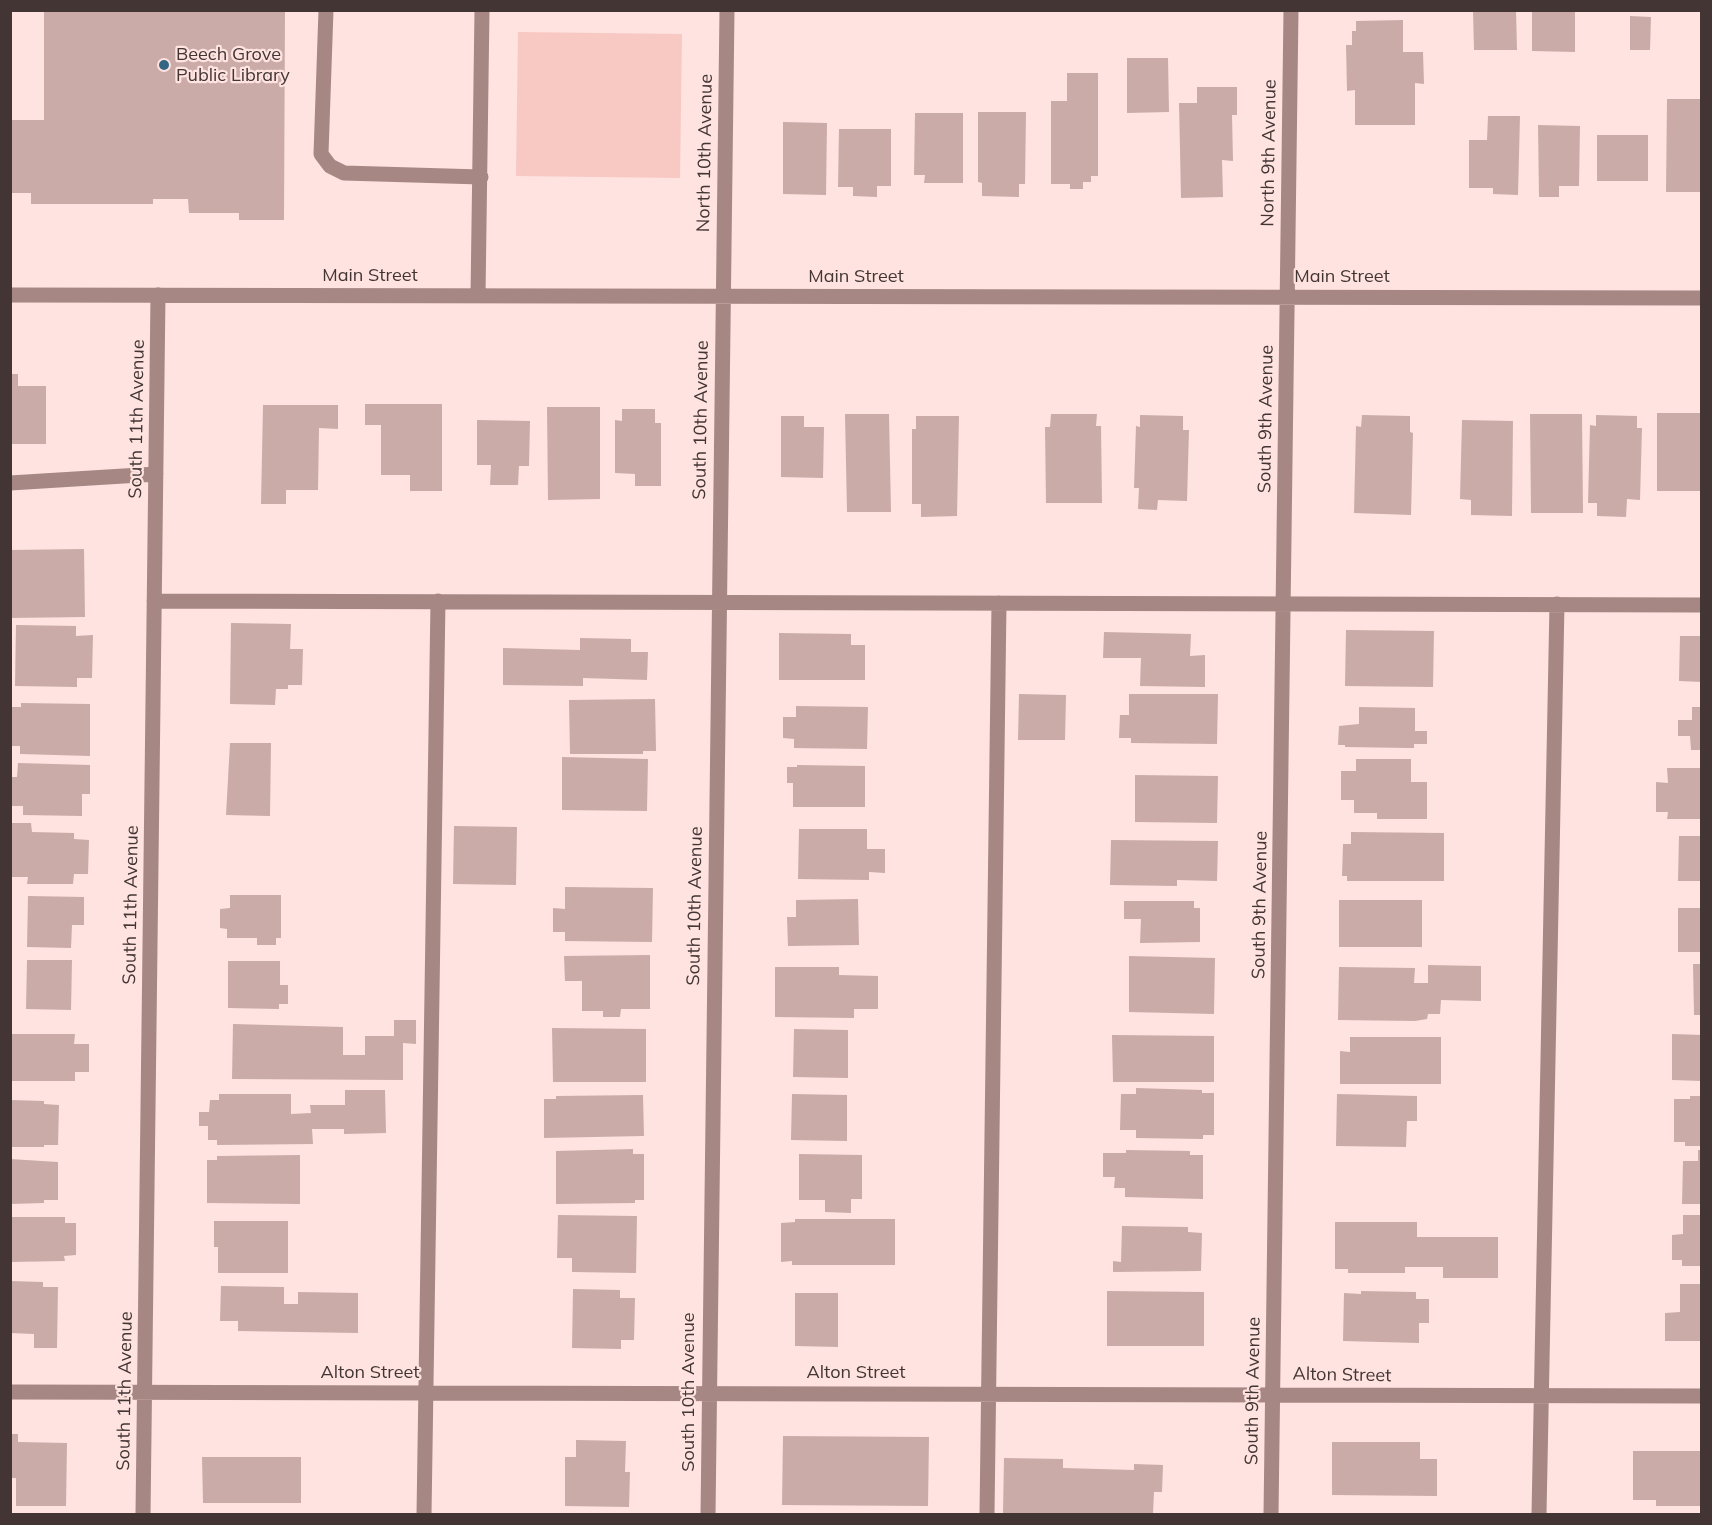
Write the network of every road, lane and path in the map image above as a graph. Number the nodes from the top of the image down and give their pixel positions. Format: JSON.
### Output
{"nodes":[{"id":1,"x":326,"y":10,"type":"edge"},
{"id":2,"x":482,"y":10,"type":"edge"},
{"id":3,"x":727,"y":10,"type":"edge"},
{"id":4,"x":1291,"y":10,"type":"edge"},
{"id":5,"x":482,"y":177,"type":"junction"},
{"id":6,"x":10,"y":295,"type":"edge"},
{"id":7,"x":158,"y":295,"type":"junction"},
{"id":8,"x":478,"y":296,"type":"junction"},
{"id":9,"x":1287,"y":296,"type":"junction"},
{"id":10,"x":721,"y":297,"type":"junction"},
{"id":11,"x":1701,"y":298,"type":"edge"},
{"id":12,"x":156,"y":474,"type":"junction"},
{"id":13,"x":10,"y":483,"type":"edge"},
{"id":14,"x":154,"y":601,"type":"junction"},
{"id":15,"x":438,"y":601,"type":"junction"},
{"id":16,"x":718,"y":602,"type":"junction"},
{"id":17,"x":999,"y":603,"type":"junction"},
{"id":18,"x":1283,"y":604,"type":"junction"},
{"id":19,"x":1557,"y":604,"type":"junction"},
{"id":20,"x":1701,"y":605,"type":"edge"},
{"id":21,"x":10,"y":1392,"type":"edge"},
{"id":22,"x":144,"y":1392,"type":"junction"},
{"id":23,"x":426,"y":1392,"type":"junction"},
{"id":24,"x":709,"y":1392,"type":"junction"},
{"id":25,"x":988,"y":1393,"type":"junction"},
{"id":26,"x":1273,"y":1394,"type":"junction"},
{"id":27,"x":1539,"y":1396,"type":"junction"},
{"id":28,"x":1701,"y":1396,"type":"edge"},
{"id":29,"x":143,"y":1515,"type":"edge"},
{"id":30,"x":424,"y":1515,"type":"edge"},
{"id":31,"x":708,"y":1515,"type":"edge"},
{"id":32,"x":987,"y":1515,"type":"edge"},
{"id":33,"x":1271,"y":1515,"type":"edge"},
{"id":34,"x":1539,"y":1515,"type":"edge"}],
"edges":[{"from":1,"to":5,"type":"street"},
{"from":2,"to":5,"type":"street"},
{"from":3,"to":10,"type":"street","name":"North 10th Avenue"},
{"from":4,"to":9,"type":"street","name":"North 9th Avenue"},
{"from":5,"to":8,"type":"street"},
{"from":6,"to":7,"type":"street","name":"Main Street"},
{"from":7,"to":8,"type":"street","name":"Main Street"},
{"from":7,"to":12,"type":"street","name":"South 11th Avenue"},
{"from":8,"to":10,"type":"street","name":"Main Street"},
{"from":9,"to":10,"type":"street","name":"Main Street"},
{"from":9,"to":11,"type":"street","name":"Main Street"},
{"from":9,"to":18,"type":"street","name":"South 9th Avenue"},
{"from":10,"to":16,"type":"street","name":"South 10th Avenue"},
{"from":12,"to":13,"type":"street"},
{"from":12,"to":14,"type":"street","name":"South 11th Avenue"},
{"from":14,"to":15,"type":"street"},
{"from":14,"to":22,"type":"street","name":"South 11th Avenue"},
{"from":15,"to":16,"type":"street"},
{"from":15,"to":23,"type":"street"},
{"from":16,"to":17,"type":"street"},
{"from":16,"to":24,"type":"street","name":"South 10th Avenue"},
{"from":17,"to":18,"type":"street"},
{"from":17,"to":25,"type":"street"},
{"from":18,"to":19,"type":"street"},
{"from":18,"to":26,"type":"street","name":"South 9th Avenue"},
{"from":19,"to":20,"type":"street"},
{"from":19,"to":27,"type":"street"},
{"from":21,"to":22,"type":"street","name":"Alton Street"},
{"from":22,"to":23,"type":"street","name":"Alton Street"},
{"from":22,"to":29,"type":"street","name":"South 11th Avenue"},
{"from":23,"to":24,"type":"street","name":"Alton Street"},
{"from":23,"to":30,"type":"street"},
{"from":24,"to":25,"type":"street","name":"Alton Street"},
{"from":24,"to":31,"type":"street","name":"South 10th Avenue"},
{"from":25,"to":26,"type":"street","name":"Alton Street"},
{"from":25,"to":32,"type":"street"},
{"from":26,"to":27,"type":"street","name":"Alton Street"},
{"from":26,"to":33,"type":"street","name":"South 9th Avenue"},
{"from":27,"to":28,"type":"street","name":"Alton Street"},
{"from":27,"to":34,"type":"street"}]}
